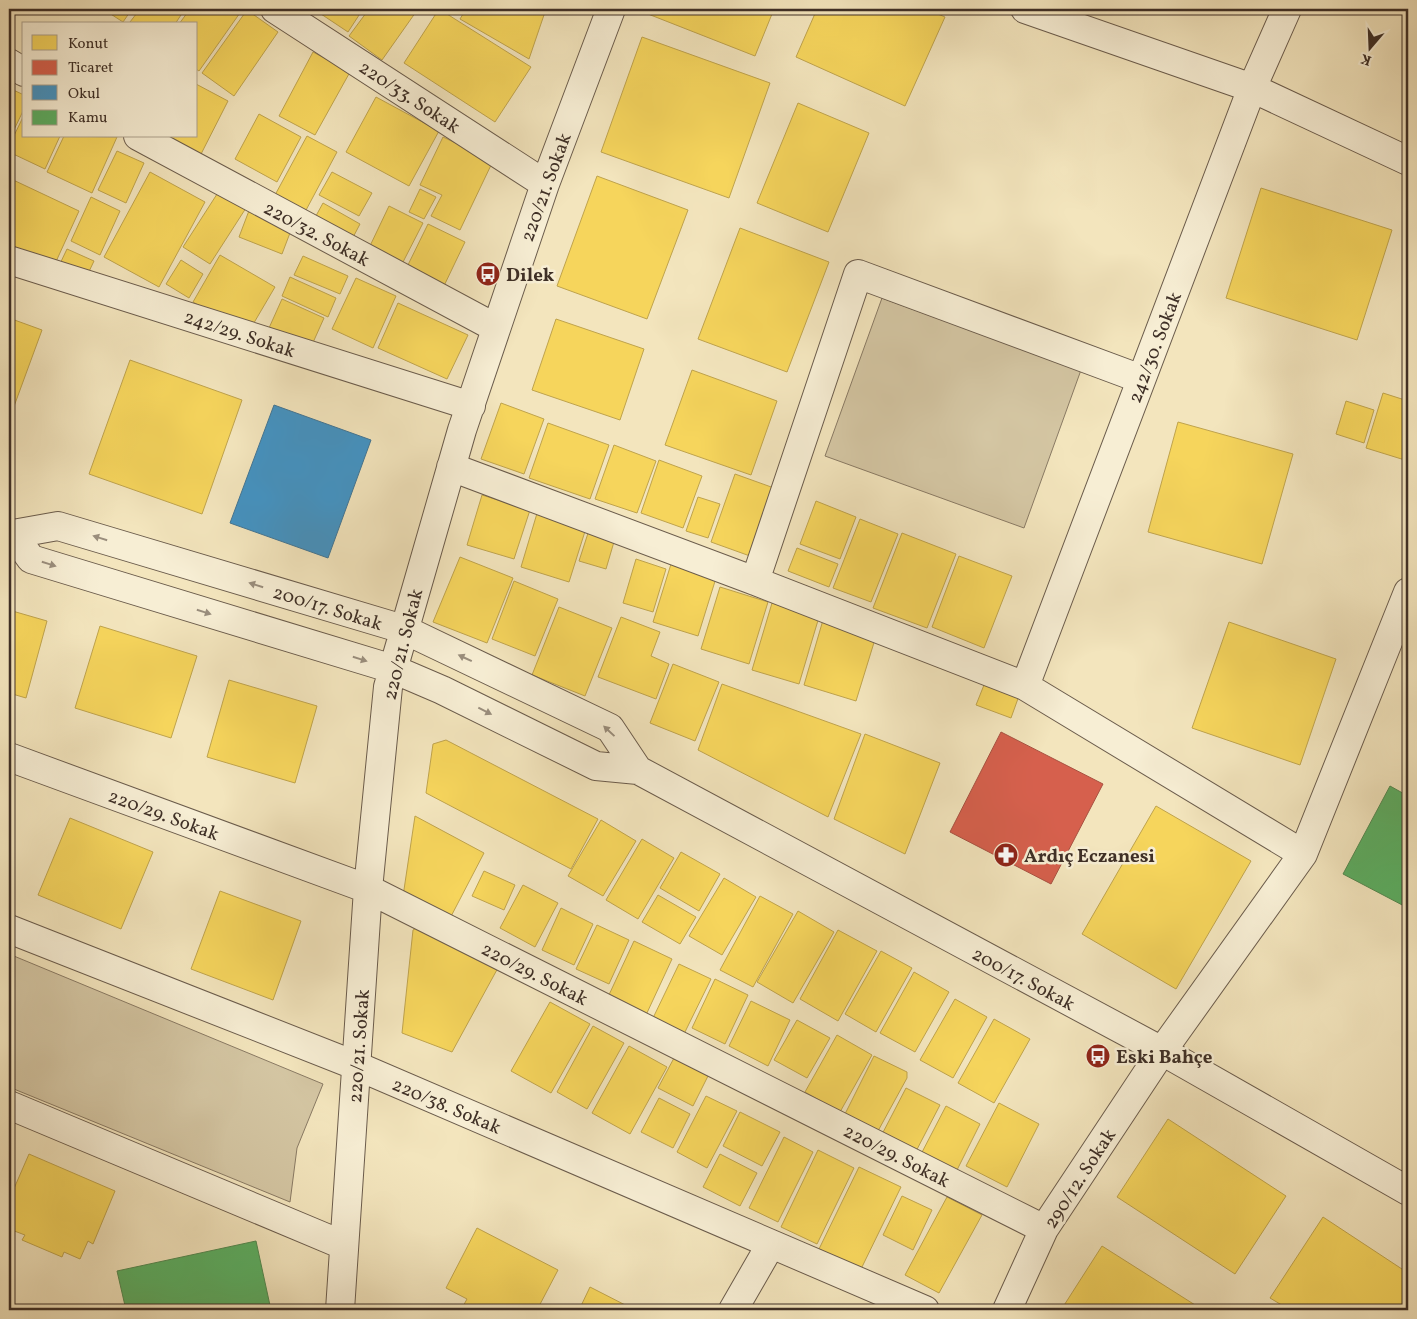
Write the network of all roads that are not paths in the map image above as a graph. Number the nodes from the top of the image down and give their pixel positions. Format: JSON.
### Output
{"nodes":[{"id":1,"x":275,"y":9,"type":"edge"},
{"id":2,"x":611,"y":9,"type":"edge"},
{"id":3,"x":1025,"y":9,"type":"edge"},
{"id":4,"x":1287,"y":9,"type":"edge"},
{"id":5,"x":9,"y":63,"type":"edge"},
{"id":6,"x":22,"y":71,"type":"edge"},
{"id":7,"x":1252,"y":88,"type":"junction"},
{"id":8,"x":142,"y":138,"type":"edge"},
{"id":9,"x":1408,"y":160,"type":"edge"},
{"id":10,"x":545,"y":184,"type":"junction"},
{"id":11,"x":9,"y":260,"type":"edge"},
{"id":12,"x":496,"y":328,"type":"junction"},
{"id":13,"x":1142,"y":379,"type":"junction"},
{"id":14,"x":471,"y":406,"type":"junction"},
{"id":15,"x":451,"y":467,"type":"junction"},
{"id":16,"x":11,"y":533,"type":"edge"},
{"id":17,"x":755,"y":581,"type":"junction"},
{"id":18,"x":1408,"y":592,"type":"edge"},
{"id":19,"x":403,"y":629,"type":"junction"},
{"id":20,"x":393,"y":669,"type":"junction"},
{"id":21,"x":1025,"y":686,"type":"junction"},
{"id":22,"x":9,"y":757,"type":"edge"},
{"id":23,"x":638,"y":770,"type":"junction"},
{"id":24,"x":1303,"y":854,"type":"junction"},
{"id":25,"x":368,"y":889,"type":"junction"},
{"id":26,"x":9,"y":929,"type":"edge"},
{"id":27,"x":1162,"y":1051,"type":"junction"},
{"id":28,"x":357,"y":1066,"type":"junction"},
{"id":29,"x":9,"y":1105,"type":"edge"},
{"id":30,"x":1408,"y":1191,"type":"edge"},
{"id":31,"x":1044,"y":1229,"type":"junction"},
{"id":32,"x":771,"y":1244,"type":"junction"},
{"id":33,"x":343,"y":1245,"type":"junction"},
{"id":34,"x":340,"y":1310,"type":"edge"},
{"id":35,"x":733,"y":1310,"type":"edge"},
{"id":36,"x":925,"y":1310,"type":"edge"},
{"id":37,"x":1007,"y":1310,"type":"edge"}],
"edges":[{"from":1,"to":10,"type":"street","name":"220/33. Sokak"},
{"from":2,"to":10,"type":"street","name":"220/21. Sokak"},
{"from":3,"to":7,"type":"street"},
{"from":4,"to":7,"type":"street","name":"242/30. Sokak"},
{"from":5,"to":6,"type":"street"},
{"from":7,"to":9,"type":"street"},
{"from":7,"to":13,"type":"street","name":"242/30. Sokak"},
{"from":8,"to":12,"type":"street","name":"220/32. Sokak"},
{"from":10,"to":12,"type":"street","name":"220/21. Sokak"},
{"from":11,"to":14,"type":"street","name":"242/29. Sokak"},
{"from":12,"to":14,"type":"street","name":"220/21. Sokak"},
{"from":13,"to":17,"type":"street"},
{"from":13,"to":21,"type":"street","name":"242/30. Sokak"},
{"from":14,"to":15,"type":"street","name":"220/21. Sokak"},
{"from":15,"to":17,"type":"street"},
{"from":15,"to":19,"type":"street","name":"220/21. Sokak"},
{"from":19,"to":16,"type":"street","name":"200/17. Sokak","one_way":true},
{"from":16,"to":20,"type":"street","name":"200/17. Sokak","one_way":true},
{"from":17,"to":21,"type":"street"},
{"from":18,"to":24,"type":"street","name":"290/12. Sokak"},
{"from":19,"to":20,"type":"street","name":"220/21. Sokak"},
{"from":23,"to":19,"type":"street","name":"200/17. Sokak","one_way":true},
{"from":20,"to":23,"type":"street","name":"200/17. Sokak","one_way":true},
{"from":20,"to":25,"type":"street","name":"220/21. Sokak"},
{"from":21,"to":24,"type":"street"},
{"from":22,"to":25,"type":"street","name":"220/29. Sokak"},
{"from":23,"to":27,"type":"street","name":"200/17. Sokak"},
{"from":24,"to":27,"type":"street","name":"290/12. Sokak"},
{"from":25,"to":28,"type":"street","name":"220/21. Sokak"},
{"from":25,"to":31,"type":"street","name":"220/29. Sokak"},
{"from":26,"to":28,"type":"street","name":"220/38. Sokak"},
{"from":27,"to":30,"type":"street","name":"200/17. Sokak"},
{"from":27,"to":31,"type":"street","name":"290/12. Sokak"},
{"from":28,"to":32,"type":"street","name":"220/38. Sokak"},
{"from":28,"to":33,"type":"street","name":"220/21. Sokak"},
{"from":29,"to":33,"type":"street"},
{"from":31,"to":37,"type":"street","name":"290/12. Sokak"},
{"from":32,"to":35,"type":"street"},
{"from":32,"to":36,"type":"street","name":"220/38. Sokak"},
{"from":33,"to":34,"type":"street","name":"220/21. Sokak"}]}
